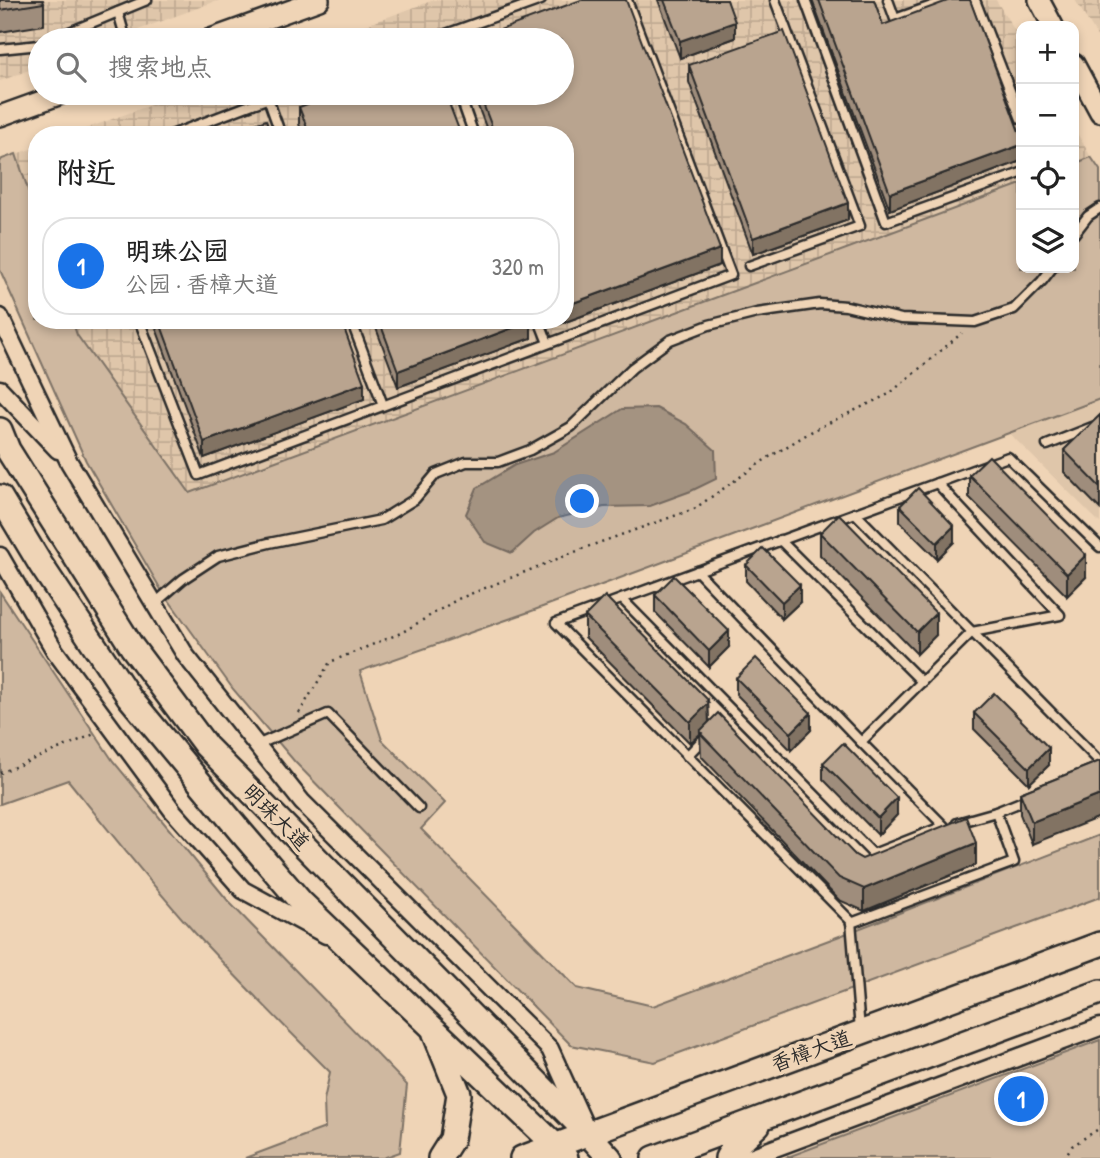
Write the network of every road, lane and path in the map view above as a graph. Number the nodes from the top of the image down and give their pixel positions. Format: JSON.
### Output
{"nodes":[{"id":1,"x":147,"y":0,"type":"edge"},
{"id":2,"x":319,"y":0,"type":"edge"},
{"id":3,"x":541,"y":0,"type":"edge"},
{"id":4,"x":627,"y":0,"type":"edge"},
{"id":5,"x":775,"y":0,"type":"edge"},
{"id":6,"x":805,"y":0,"type":"edge"},
{"id":7,"x":888,"y":0,"type":"edge"},
{"id":8,"x":949,"y":0,"type":"edge"},
{"id":9,"x":975,"y":0,"type":"edge"},
{"id":10,"x":1039,"y":0,"type":"edge"},
{"id":11,"x":118,"y":12,"type":"junction"},
{"id":12,"x":1050,"y":21,"type":"edge"},
{"id":13,"x":79,"y":28,"type":"edge"},
{"id":14,"x":123,"y":28,"type":"edge"},
{"id":15,"x":257,"y":28,"type":"edge"},
{"id":16,"x":467,"y":28,"type":"edge"},
{"id":17,"x":28,"y":46,"type":"edge"},
{"id":18,"x":0,"y":49,"type":"edge"},
{"id":19,"x":1079,"y":73,"type":"edge"},
{"id":20,"x":31,"y":105,"type":"edge"},
{"id":21,"x":243,"y":105,"type":"edge"},
{"id":22,"x":270,"y":105,"type":"edge"},
{"id":23,"x":463,"y":105,"type":"edge"},
{"id":24,"x":1016,"y":106,"type":"edge"},
{"id":25,"x":1100,"y":112,"type":"edge"},
{"id":26,"x":0,"y":116,"type":"edge"},
{"id":27,"x":193,"y":126,"type":"edge"},
{"id":28,"x":278,"y":126,"type":"edge"},
{"id":29,"x":471,"y":126,"type":"edge"},
{"id":30,"x":1016,"y":175,"type":"edge"},
{"id":31,"x":1100,"y":208,"type":"edge"},
{"id":32,"x":1079,"y":228,"type":"edge"},
{"id":33,"x":750,"y":266,"type":"dead end"},
{"id":34,"x":1048,"y":273,"type":"edge"},
{"id":35,"x":0,"y":317,"type":"edge"},
{"id":36,"x":975,"y":322,"type":"junction"},
{"id":37,"x":142,"y":329,"type":"edge"},
{"id":38,"x":354,"y":329,"type":"edge"},
{"id":39,"x":543,"y":329,"type":"edge"},
{"id":40,"x":548,"y":344,"type":"junction"},
{"id":41,"x":0,"y":389,"type":"edge"},
{"id":42,"x":383,"y":405,"type":"junction"},
{"id":43,"x":1100,"y":424,"type":"edge"},
{"id":44,"x":0,"y":430,"type":"edge"},
{"id":45,"x":1048,"y":445,"type":"dead end"},
{"id":46,"x":69,"y":462,"type":"junction"},
{"id":47,"x":937,"y":483,"type":"junction"},
{"id":48,"x":0,"y":498,"type":"edge"},
{"id":49,"x":855,"y":513,"type":"junction"},
{"id":50,"x":780,"y":540,"type":"junction"},
{"id":51,"x":1100,"y":547,"type":"edge"},
{"id":52,"x":0,"y":556,"type":"edge"},
{"id":53,"x":696,"y":571,"type":"junction"},
{"id":54,"x":622,"y":599,"type":"junction"},
{"id":55,"x":154,"y":604,"type":"junction"},
{"id":56,"x":972,"y":632,"type":"junction"},
{"id":57,"x":922,"y":682,"type":"junction"},
{"id":58,"x":732,"y":711,"type":"junction"},
{"id":59,"x":723,"y":720,"type":"edge"},
{"id":60,"x":111,"y":727,"type":"junction"},
{"id":61,"x":714,"y":729,"type":"edge"},
{"id":62,"x":288,"y":732,"type":"junction"},
{"id":63,"x":861,"y":742,"type":"junction"},
{"id":64,"x":257,"y":745,"type":"junction"},
{"id":65,"x":687,"y":756,"type":"junction"},
{"id":66,"x":1100,"y":762,"type":"edge"},
{"id":67,"x":0,"y":773,"type":"edge"},
{"id":68,"x":1042,"y":793,"type":"edge"},
{"id":69,"x":419,"y":808,"type":"dead end"},
{"id":70,"x":996,"y":812,"type":"junction"},
{"id":71,"x":944,"y":826,"type":"junction"},
{"id":72,"x":851,"y":923,"type":"junction"},
{"id":73,"x":1100,"y":944,"type":"edge"},
{"id":74,"x":349,"y":947,"type":"junction"},
{"id":75,"x":1100,"y":992,"type":"edge"},
{"id":76,"x":1100,"y":1027,"type":"edge"},
{"id":77,"x":433,"y":1028,"type":"junction"},
{"id":78,"x":860,"y":1033,"type":"junction"},
{"id":79,"x":768,"y":1117,"type":"junction"},
{"id":80,"x":1100,"y":1128,"type":"edge"},
{"id":81,"x":588,"y":1134,"type":"junction"},
{"id":82,"x":561,"y":1152,"type":"edge"},
{"id":83,"x":440,"y":1158,"type":"edge"},
{"id":84,"x":522,"y":1158,"type":"edge"},
{"id":85,"x":610,"y":1158,"type":"edge"},
{"id":86,"x":654,"y":1158,"type":"edge"},
{"id":87,"x":727,"y":1158,"type":"edge"},
{"id":88,"x":748,"y":1158,"type":"edge"},
{"id":89,"x":1064,"y":1158,"type":"edge"}],
"edges":[{"from":1,"to":11,"type":"lane"},
{"from":2,"to":15,"type":"street"},
{"from":3,"to":16,"type":"lane"},
{"from":4,"to":40,"type":"lane"},
{"from":5,"to":33,"type":"lane"},
{"from":6,"to":30,"type":"lane"},
{"from":7,"to":8,"type":"lane"},
{"from":9,"to":24,"type":"lane"},
{"from":10,"to":12,"type":"street"},
{"from":11,"to":13,"type":"lane"},
{"from":11,"to":14,"type":"lane"},
{"from":17,"to":18,"type":"lane"},
{"from":19,"to":25,"type":"street"},
{"from":20,"to":26,"type":"street"},
{"from":21,"to":27,"type":"lane"},
{"from":22,"to":28,"type":"lane"},
{"from":23,"to":29,"type":"lane"},
{"from":31,"to":32,"type":"lane"},
{"from":34,"to":36,"type":"lane"},
{"from":35,"to":46,"type":"street"},
{"from":36,"to":55,"type":"lane"},
{"from":36,"to":62,"type":"path"},
{"from":37,"to":42,"type":"lane"},
{"from":38,"to":42,"type":"lane"},
{"from":39,"to":40,"type":"lane"},
{"from":40,"to":42,"type":"lane"},
{"from":41,"to":46,"type":"street"},
{"from":43,"to":45,"type":"lane"},
{"from":44,"to":81,"type":"main road","name":"明珠大道"},
{"from":46,"to":55,"type":"street"},
{"from":47,"to":49,"type":"lane"},
{"from":47,"to":51,"type":"lane"},
{"from":47,"to":56,"type":"lane"},
{"from":48,"to":74,"type":"main road","name":"明珠大道"},
{"from":49,"to":50,"type":"lane"},
{"from":49,"to":56,"type":"lane"},
{"from":50,"to":53,"type":"lane"},
{"from":50,"to":57,"type":"lane"},
{"from":52,"to":60,"type":"street"},
{"from":53,"to":54,"type":"lane"},
{"from":53,"to":63,"type":"lane"},
{"from":54,"to":58,"type":"lane"},
{"from":54,"to":65,"type":"lane"},
{"from":55,"to":64,"type":"street"},
{"from":56,"to":57,"type":"lane"},
{"from":56,"to":66,"type":"lane"},
{"from":57,"to":63,"type":"lane"},
{"from":58,"to":59,"type":"lane"},
{"from":58,"to":71,"type":"lane"},
{"from":60,"to":67,"type":"path"},
{"from":60,"to":74,"type":"street"},
{"from":61,"to":65,"type":"lane"},
{"from":62,"to":64,"type":"lane"},
{"from":62,"to":69,"type":"lane"},
{"from":63,"to":71,"type":"lane"},
{"from":64,"to":81,"type":"street"},
{"from":65,"to":72,"type":"lane"},
{"from":68,"to":70,"type":"lane"},
{"from":70,"to":71,"type":"lane"},
{"from":70,"to":72,"type":"lane"},
{"from":72,"to":78,"type":"lane"},
{"from":73,"to":78,"type":"main road","name":"香樟大道"},
{"from":74,"to":77,"type":"main road","name":"明珠大道"},
{"from":75,"to":79,"type":"main road"},
{"from":76,"to":88,"type":"street"},
{"from":77,"to":82,"type":"main road","name":"明珠大道"},
{"from":77,"to":83,"type":"main road"},
{"from":78,"to":81,"type":"main road","name":"香樟大道"},
{"from":79,"to":86,"type":"main road"},
{"from":79,"to":87,"type":"main road"},
{"from":80,"to":89,"type":"path"},
{"from":81,"to":82,"type":"main road","name":"香樟大道"},
{"from":81,"to":85,"type":"main road","name":"明珠大道"},
{"from":82,"to":84,"type":"main road","name":"香樟大道"}]}
